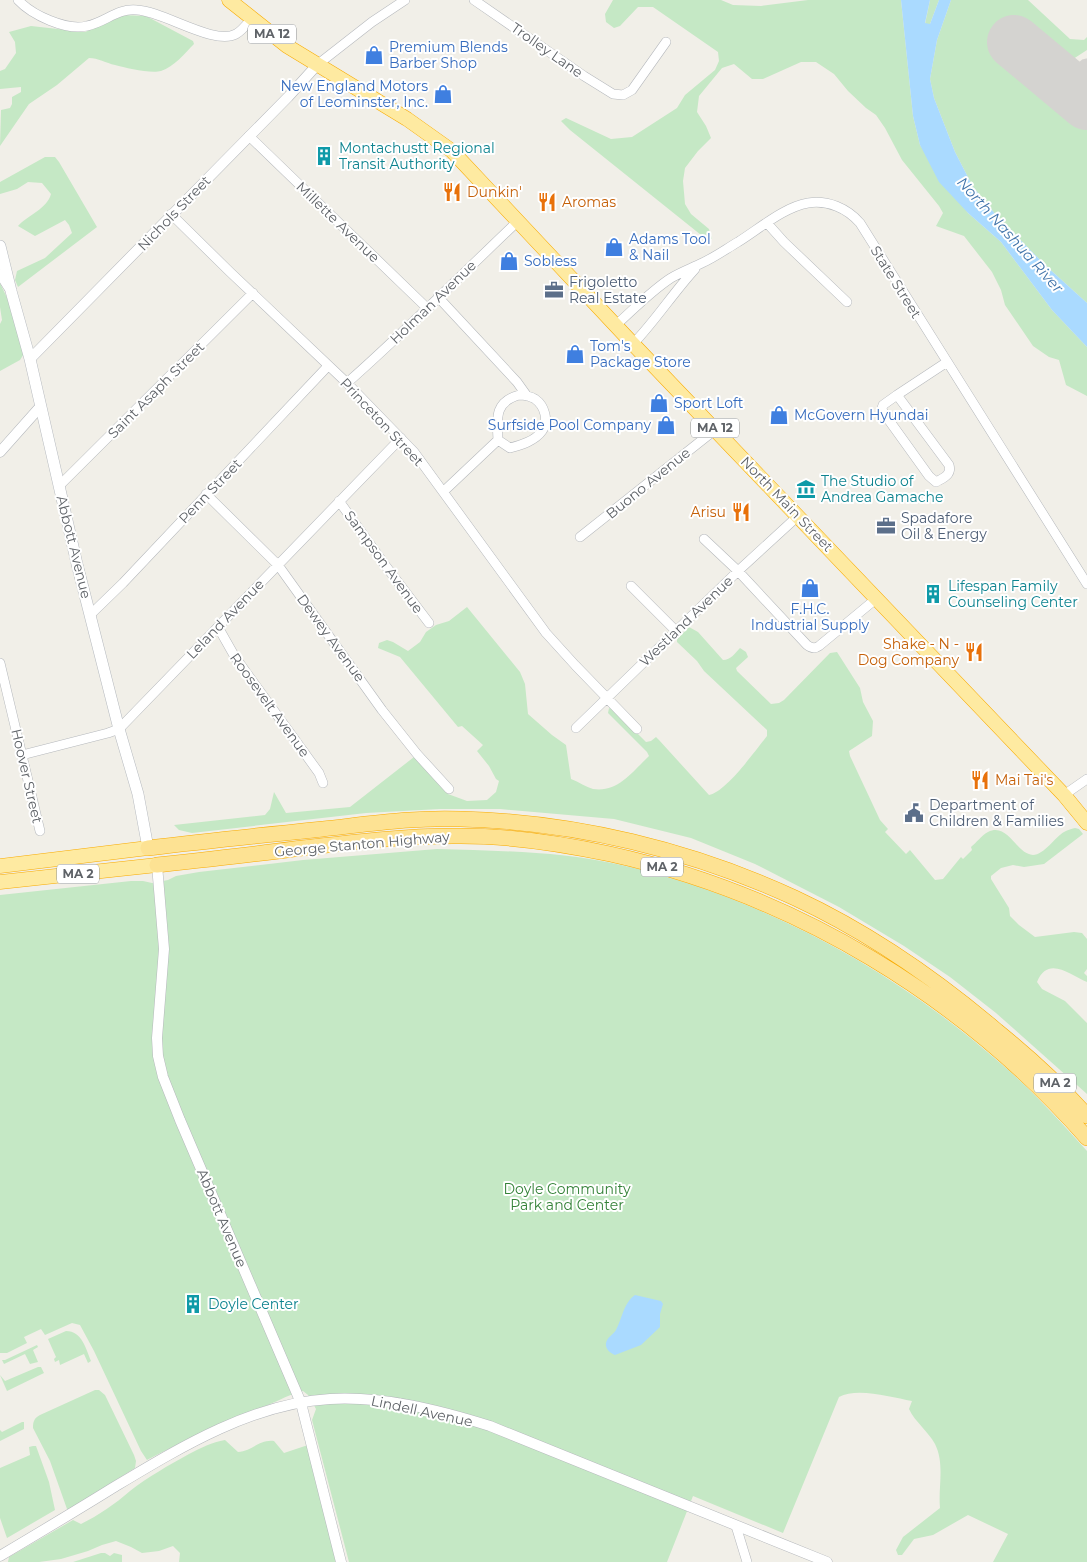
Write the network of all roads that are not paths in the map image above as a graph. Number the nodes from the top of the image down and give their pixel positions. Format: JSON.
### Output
{"nodes":[{"id":1,"x":18,"y":0,"type":"edge"},
{"id":2,"x":230,"y":0,"type":"edge"},
{"id":3,"x":405,"y":0,"type":"edge"},
{"id":4,"x":474,"y":0,"type":"edge"},
{"id":5,"x":252,"y":18,"type":"junction"},
{"id":6,"x":666,"y":42,"type":"dead end"},
{"id":7,"x":317,"y":65,"type":"junction"},
{"id":8,"x":248,"y":136,"type":"junction"},
{"id":9,"x":172,"y":214,"type":"junction"},
{"id":10,"x":518,"y":221,"type":"junction"},
{"id":11,"x":767,"y":223,"type":"junction"},
{"id":12,"x":0,"y":246,"type":"edge"},
{"id":13,"x":697,"y":265,"type":"junction"},
{"id":14,"x":0,"y":274,"type":"edge"},
{"id":15,"x":11,"y":291,"type":"junction"},
{"id":16,"x":253,"y":294,"type":"junction"},
{"id":17,"x":438,"y":297,"type":"junction"},
{"id":18,"x":847,"y":302,"type":"dead end"},
{"id":19,"x":427,"y":308,"type":"junction"},
{"id":20,"x":616,"y":325,"type":"junction"},
{"id":21,"x":634,"y":344,"type":"junction"},
{"id":22,"x":30,"y":359,"type":"junction"},
{"id":23,"x":946,"y":362,"type":"junction"},
{"id":24,"x":328,"y":366,"type":"junction"},
{"id":25,"x":348,"y":383,"type":"junction"},
{"id":26,"x":897,"y":395,"type":"junction"},
{"id":27,"x":527,"y":396,"type":"junction"},
{"id":28,"x":40,"y":407,"type":"junction"},
{"id":29,"x":716,"y":429,"type":"junction"},
{"id":30,"x":401,"y":438,"type":"junction"},
{"id":31,"x":498,"y":440,"type":"junction"},
{"id":32,"x":0,"y":452,"type":"edge"},
{"id":33,"x":59,"y":486,"type":"junction"},
{"id":34,"x":444,"y":491,"type":"junction"},
{"id":35,"x":206,"y":494,"type":"junction"},
{"id":36,"x":339,"y":501,"type":"junction"},
{"id":37,"x":798,"y":516,"type":"junction"},
{"id":38,"x":580,"y":537,"type":"dead end"},
{"id":39,"x":704,"y":539,"type":"dead end"},
{"id":40,"x":278,"y":565,"type":"junction"},
{"id":41,"x":738,"y":571,"type":"junction"},
{"id":42,"x":1087,"y":584,"type":"edge"},
{"id":43,"x":631,"y":586,"type":"dead end"},
{"id":44,"x":877,"y":598,"type":"junction"},
{"id":45,"x":90,"y":615,"type":"junction"},
{"id":46,"x":429,"y":623,"type":"dead end"},
{"id":47,"x":218,"y":627,"type":"junction"},
{"id":48,"x":676,"y":631,"type":"junction"},
{"id":49,"x":0,"y":663,"type":"edge"},
{"id":50,"x":607,"y":697,"type":"junction"},
{"id":51,"x":576,"y":728,"type":"dead end"},
{"id":52,"x":119,"y":729,"type":"junction"},
{"id":53,"x":637,"y":729,"type":"dead end"},
{"id":54,"x":22,"y":755,"type":"junction"},
{"id":55,"x":1087,"y":779,"type":"edge"},
{"id":56,"x":323,"y":783,"type":"dead end"},
{"id":57,"x":449,"y":789,"type":"dead end"},
{"id":58,"x":1064,"y":795,"type":"junction"},
{"id":59,"x":1087,"y":822,"type":"edge"},
{"id":60,"x":40,"y":831,"type":"dead end"},
{"id":61,"x":148,"y":848,"type":"junction"},
{"id":62,"x":157,"y":865,"type":"junction"},
{"id":63,"x":0,"y":866,"type":"edge"},
{"id":64,"x":0,"y":882,"type":"edge"},
{"id":65,"x":1087,"y":1116,"type":"edge"},
{"id":66,"x":1087,"y":1138,"type":"edge"},
{"id":67,"x":300,"y":1403,"type":"junction"},
{"id":68,"x":736,"y":1526,"type":"junction"},
{"id":69,"x":0,"y":1556,"type":"edge"},
{"id":70,"x":3,"y":1562,"type":"edge"},
{"id":71,"x":341,"y":1562,"type":"edge"},
{"id":72,"x":747,"y":1562,"type":"edge"},
{"id":73,"x":826,"y":1562,"type":"edge"}],
"edges":[{"from":1,"to":5,"type":"street"},
{"from":2,"to":5,"type":"highway","number":"MA 12"},
{"from":3,"to":7,"type":"street"},
{"from":4,"to":6,"type":"street","name":"Trolley Lane"},
{"from":5,"to":7,"type":"highway","number":"MA 12"},
{"from":7,"to":8,"type":"street","name":"Nichols Street"},
{"from":7,"to":10,"type":"highway","name":"North Main Street","number":"MA 12"},
{"from":8,"to":9,"type":"street","name":"Nichols Street"},
{"from":8,"to":19,"type":"street","name":"Millette Avenue"},
{"from":9,"to":16,"type":"street","name":"Princeton Street"},
{"from":9,"to":22,"type":"street","name":"Nichols Street"},
{"from":10,"to":17,"type":"street","name":"Holman Avenue"},
{"from":10,"to":20,"type":"highway","name":"North Main Street","number":"MA 12"},
{"from":11,"to":13,"type":"street","name":"State Street"},
{"from":11,"to":18,"type":"street"},
{"from":11,"to":23,"type":"street","name":"State Street"},
{"from":12,"to":15,"type":"main road","name":"Abbott Avenue"},
{"from":13,"to":20,"type":"street","name":"State Street"},
{"from":13,"to":21,"type":"street"},
{"from":14,"to":15,"type":"street"},
{"from":15,"to":22,"type":"main road","name":"Abbott Avenue"},
{"from":16,"to":24,"type":"street","name":"Princeton Street"},
{"from":16,"to":33,"type":"street","name":"Saint Asaph Street"},
{"from":17,"to":19,"type":"street","name":"Holman Avenue"},
{"from":17,"to":27,"type":"street"},
{"from":19,"to":25,"type":"street","name":"Holman Avenue"},
{"from":20,"to":21,"type":"highway","name":"North Main Street","number":"MA 12"},
{"from":21,"to":29,"type":"highway","name":"North Main Street","number":"MA 12"},
{"from":22,"to":28,"type":"main road","name":"Abbott Avenue"},
{"from":23,"to":26,"type":"street"},
{"from":23,"to":42,"type":"street","name":"State Street"},
{"from":24,"to":25,"type":"street","name":"Princeton Street"},
{"from":24,"to":35,"type":"street","name":"Penn Street"},
{"from":25,"to":30,"type":"street","name":"Princeton Street"},
{"from":26,"to":26,"type":"street"},
{"from":27,"to":31,"type":"street"},
{"from":27,"to":31,"type":"street"},
{"from":28,"to":32,"type":"street"},
{"from":28,"to":33,"type":"main road","name":"Abbott Avenue"},
{"from":29,"to":37,"type":"highway","name":"North Main Street","number":"MA 12"},
{"from":29,"to":38,"type":"street","name":"Buono Avenue"},
{"from":30,"to":34,"type":"street","name":"Princeton Street"},
{"from":30,"to":36,"type":"street","name":"Leland Avenue"},
{"from":31,"to":34,"type":"street"},
{"from":33,"to":45,"type":"main road","name":"Abbott Avenue"},
{"from":34,"to":50,"type":"street","name":"Princeton Street"},
{"from":35,"to":40,"type":"street","name":"Dewey Avenue"},
{"from":35,"to":45,"type":"street","name":"Penn Street"},
{"from":36,"to":40,"type":"street","name":"Leland Avenue"},
{"from":36,"to":46,"type":"street","name":"Sampson Avenue"},
{"from":37,"to":41,"type":"street","name":"Westland Avenue"},
{"from":37,"to":44,"type":"highway","name":"North Main Street","number":"MA 12"},
{"from":39,"to":41,"type":"street"},
{"from":40,"to":47,"type":"street","name":"Leland Avenue"},
{"from":40,"to":57,"type":"street","name":"Dewey Avenue"},
{"from":41,"to":44,"type":"street"},
{"from":41,"to":48,"type":"street","name":"Westland Avenue"},
{"from":43,"to":48,"type":"street"},
{"from":44,"to":58,"type":"highway","name":"North Main Street","number":"MA 12"},
{"from":45,"to":52,"type":"main road","name":"Abbott Avenue"},
{"from":47,"to":52,"type":"street","name":"Leland Avenue"},
{"from":47,"to":56,"type":"street","name":"Roosevelt Avenue"},
{"from":48,"to":50,"type":"street","name":"Westland Avenue"},
{"from":49,"to":54,"type":"street","name":"Hoover Street"},
{"from":50,"to":51,"type":"street","name":"Westland Avenue"},
{"from":50,"to":53,"type":"street","name":"Princeton Street"},
{"from":52,"to":54,"type":"street","name":"Leland Avenue"},
{"from":52,"to":61,"type":"main road","name":"Abbott Avenue"},
{"from":54,"to":60,"type":"street","name":"Hoover Street"},
{"from":55,"to":58,"type":"street"},
{"from":58,"to":59,"type":"highway","name":"North Main Street","number":"MA 12"},
{"from":61,"to":63,"type":"highway","name":"George Stanton Highway","number":"MA 2"},
{"from":61,"to":65,"type":"highway","name":"George Stanton Highway","number":"MA 2"},
{"from":62,"to":64,"type":"highway","name":"George Stanton Highway","number":"MA 2"},
{"from":62,"to":66,"type":"highway","name":"George Stanton Highway","number":"MA 2"},
{"from":62,"to":67,"type":"street","name":"Abbott Avenue"},
{"from":67,"to":68,"type":"street","name":"Lindell Avenue"},
{"from":67,"to":69,"type":"street","name":"Lindell Avenue"},
{"from":67,"to":71,"type":"street","name":"Abbott Avenue"},
{"from":68,"to":72,"type":"street"},
{"from":68,"to":73,"type":"street","name":"Lindell Avenue"},
{"from":69,"to":70,"type":"street"}]}
